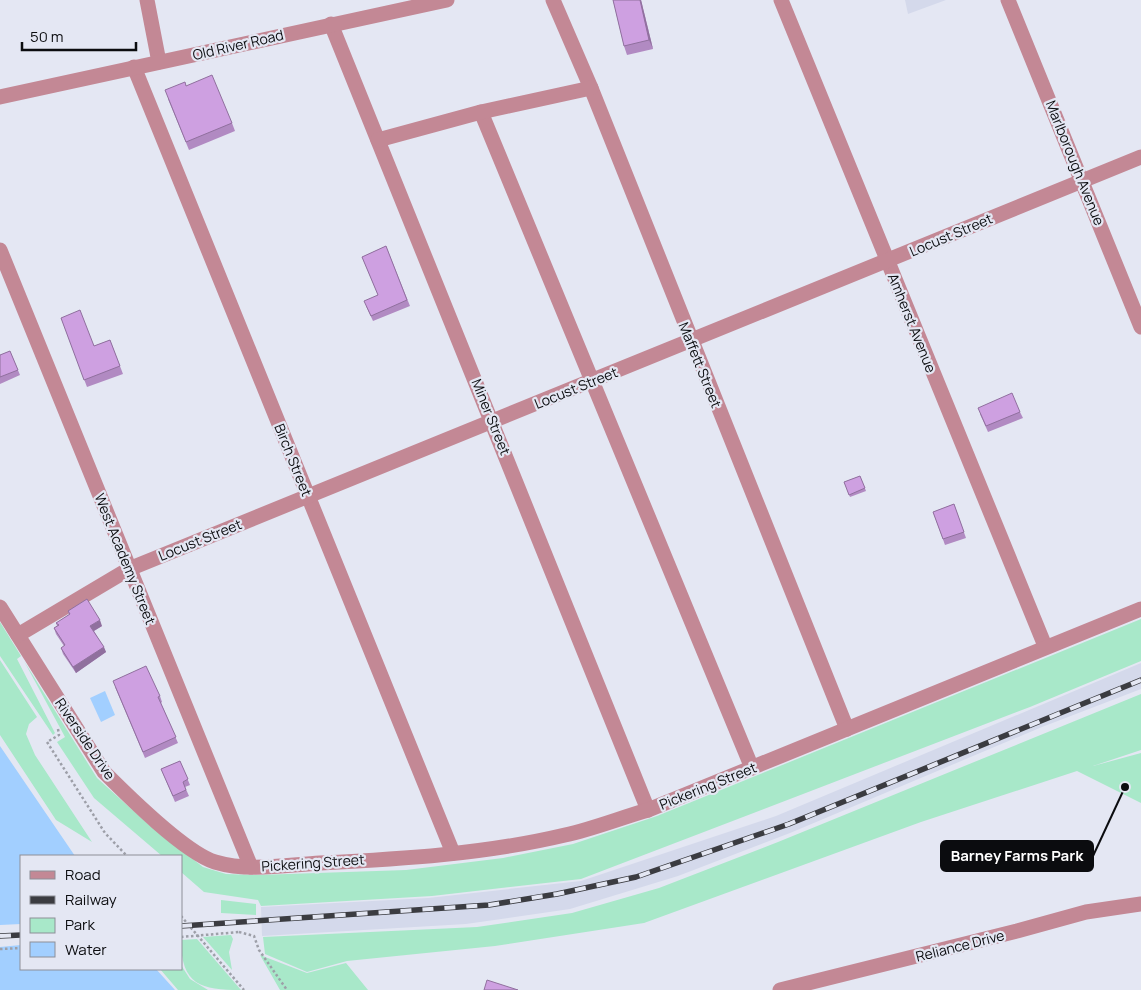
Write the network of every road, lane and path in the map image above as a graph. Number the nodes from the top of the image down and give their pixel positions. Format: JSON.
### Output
{"nodes":[{"id":1,"x":147,"y":0,"type":"edge"},
{"id":2,"x":448,"y":0,"type":"edge"},
{"id":3,"x":553,"y":0,"type":"edge"},
{"id":4,"x":781,"y":0,"type":"edge"},
{"id":5,"x":1008,"y":0,"type":"edge"},
{"id":6,"x":330,"y":24,"type":"junction"},
{"id":7,"x":160,"y":62,"type":"junction"},
{"id":8,"x":134,"y":68,"type":"junction"},
{"id":9,"x":591,"y":88,"type":"junction"},
{"id":10,"x":1,"y":94,"type":"edge"},
{"id":11,"x":481,"y":112,"type":"junction"},
{"id":12,"x":378,"y":140,"type":"junction"},
{"id":13,"x":1141,"y":157,"type":"edge"},
{"id":14,"x":1082,"y":180,"type":"junction"},
{"id":15,"x":0,"y":250,"type":"edge"},
{"id":16,"x":887,"y":262,"type":"junction"},
{"id":17,"x":1141,"y":327,"type":"edge"},
{"id":18,"x":691,"y":340,"type":"junction"},
{"id":19,"x":592,"y":382,"type":"junction"},
{"id":20,"x":493,"y":422,"type":"junction"},
{"id":21,"x":308,"y":496,"type":"junction"},
{"id":22,"x":129,"y":568,"type":"junction"},
{"id":23,"x":0,"y":607,"type":"edge"},
{"id":24,"x":1141,"y":608,"type":"edge"},
{"id":25,"x":18,"y":635,"type":"junction"},
{"id":26,"x":1045,"y":646,"type":"junction"},
{"id":27,"x":847,"y":730,"type":"junction"},
{"id":28,"x":47,"y":742,"type":"dead end"},
{"id":29,"x":752,"y":768,"type":"junction"},
{"id":30,"x":648,"y":810,"type":"junction"},
{"id":31,"x":453,"y":853,"type":"junction"},
{"id":32,"x":126,"y":855,"type":"edge"},
{"id":33,"x":251,"y":867,"type":"junction"},
{"id":34,"x":1141,"y":904,"type":"edge"},
{"id":35,"x":182,"y":917,"type":"edge"},
{"id":36,"x":182,"y":937,"type":"edge"},
{"id":37,"x":20,"y":948,"type":"edge"},
{"id":38,"x":0,"y":949,"type":"edge"},
{"id":39,"x":244,"y":990,"type":"edge"},
{"id":40,"x":287,"y":990,"type":"edge"},
{"id":41,"x":780,"y":990,"type":"edge"}],
"edges":[{"from":1,"to":7,"type":"street"},
{"from":2,"to":6,"type":"street","name":"Old River Road"},
{"from":3,"to":9,"type":"street","name":"Maffett Street"},
{"from":4,"to":16,"type":"street","name":"Amherst Avenue"},
{"from":5,"to":14,"type":"street","name":"Marlborough Avenue"},
{"from":6,"to":7,"type":"street","name":"Old River Road"},
{"from":6,"to":12,"type":"street","name":"Miner Street"},
{"from":7,"to":8,"type":"street","name":"Old River Road"},
{"from":8,"to":10,"type":"street","name":"Old River Road"},
{"from":8,"to":21,"type":"street","name":"Birch Street"},
{"from":9,"to":11,"type":"street"},
{"from":9,"to":18,"type":"street","name":"Maffett Street"},
{"from":11,"to":12,"type":"street"},
{"from":11,"to":19,"type":"street"},
{"from":12,"to":20,"type":"street","name":"Miner Street"},
{"from":13,"to":14,"type":"street","name":"Locust Street"},
{"from":14,"to":16,"type":"street","name":"Locust Street"},
{"from":14,"to":17,"type":"street","name":"Marlborough Avenue"},
{"from":15,"to":22,"type":"street","name":"West Academy Street"},
{"from":16,"to":18,"type":"street","name":"Locust Street"},
{"from":16,"to":26,"type":"street","name":"Amherst Avenue"},
{"from":18,"to":19,"type":"street","name":"Locust Street"},
{"from":18,"to":27,"type":"street","name":"Maffett Street"},
{"from":19,"to":20,"type":"street","name":"Locust Street"},
{"from":19,"to":29,"type":"street"},
{"from":20,"to":21,"type":"street","name":"Locust Street"},
{"from":20,"to":30,"type":"street","name":"Miner Street"},
{"from":21,"to":22,"type":"street","name":"Locust Street"},
{"from":21,"to":31,"type":"street","name":"Birch Street"},
{"from":22,"to":25,"type":"street","name":"Locust Street"},
{"from":22,"to":33,"type":"street","name":"West Academy Street"},
{"from":23,"to":25,"type":"street","name":"Riverside Drive"},
{"from":24,"to":26,"type":"street","name":"Pickering Street"},
{"from":25,"to":33,"type":"street","name":"Riverside Drive"},
{"from":26,"to":27,"type":"street","name":"Pickering Street"},
{"from":27,"to":29,"type":"street","name":"Pickering Street"},
{"from":28,"to":32,"type":"path"},
{"from":29,"to":30,"type":"street","name":"Pickering Street"},
{"from":30,"to":31,"type":"street","name":"Pickering Street"},
{"from":31,"to":33,"type":"street","name":"Pickering Street"},
{"from":34,"to":41,"type":"street","name":"Reliance Drive"},
{"from":35,"to":39,"type":"path"},
{"from":36,"to":40,"type":"path","bridge":true},
{"from":37,"to":38,"type":"path"}]}
